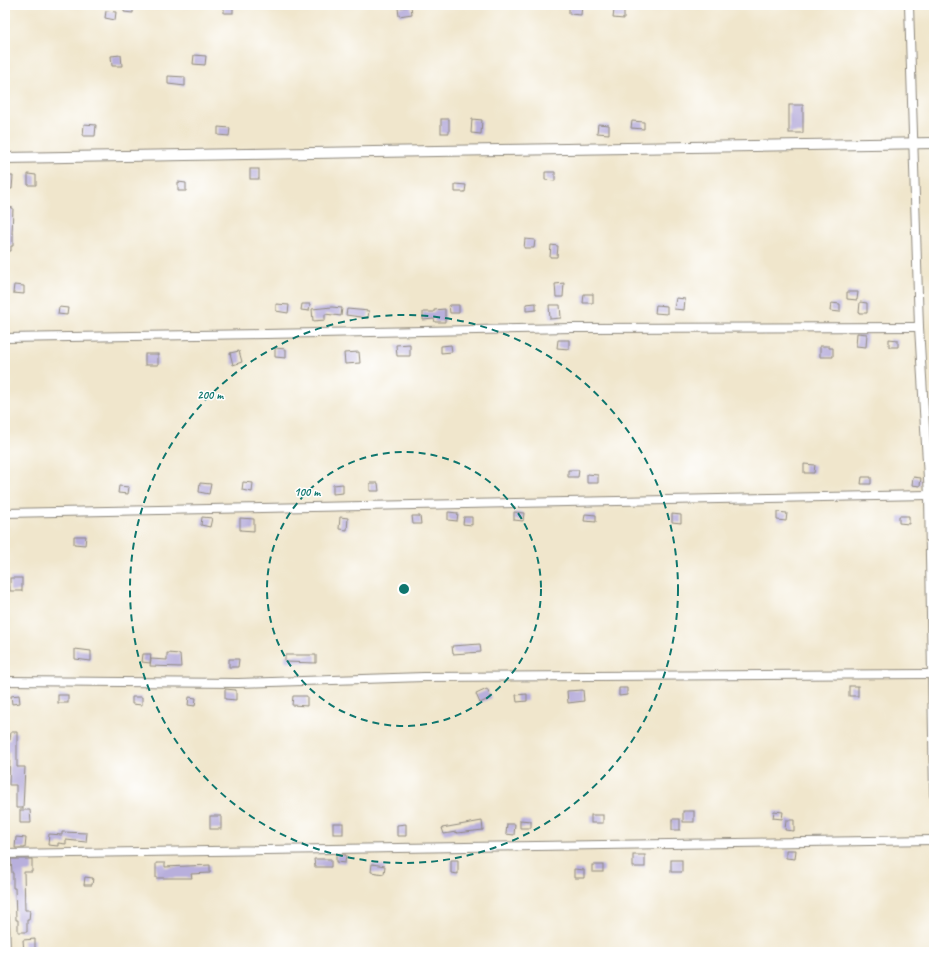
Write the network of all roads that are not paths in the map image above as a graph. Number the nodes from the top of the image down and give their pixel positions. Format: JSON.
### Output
{"nodes":[{"id":1,"x":909,"y":5,"type":"edge"},
{"id":2,"x":934,"y":143,"type":"edge"},
{"id":3,"x":914,"y":144,"type":"junction"},
{"id":4,"x":5,"y":158,"type":"edge"},
{"id":5,"x":919,"y":327,"type":"junction"},
{"id":6,"x":5,"y":338,"type":"edge"},
{"id":7,"x":929,"y":495,"type":"junction"},
{"id":8,"x":5,"y":513,"type":"edge"},
{"id":9,"x":932,"y":674,"type":"junction"},
{"id":10,"x":5,"y":681,"type":"edge"},
{"id":11,"x":934,"y":795,"type":"edge"},
{"id":12,"x":934,"y":840,"type":"edge"},
{"id":13,"x":5,"y":854,"type":"edge"},
{"id":14,"x":5,"y":918,"type":"edge"},
{"id":15,"x":6,"y":952,"type":"edge"}],
"edges":[{"from":1,"to":3,"type":"street"},
{"from":2,"to":3,"type":"street"},
{"from":3,"to":4,"type":"street"},
{"from":3,"to":5,"type":"street"},
{"from":5,"to":6,"type":"street"},
{"from":5,"to":7,"type":"street"},
{"from":7,"to":8,"type":"street"},
{"from":7,"to":9,"type":"street"},
{"from":9,"to":10,"type":"street"},
{"from":9,"to":11,"type":"street"},
{"from":12,"to":13,"type":"street"},
{"from":14,"to":15,"type":"street"}]}
